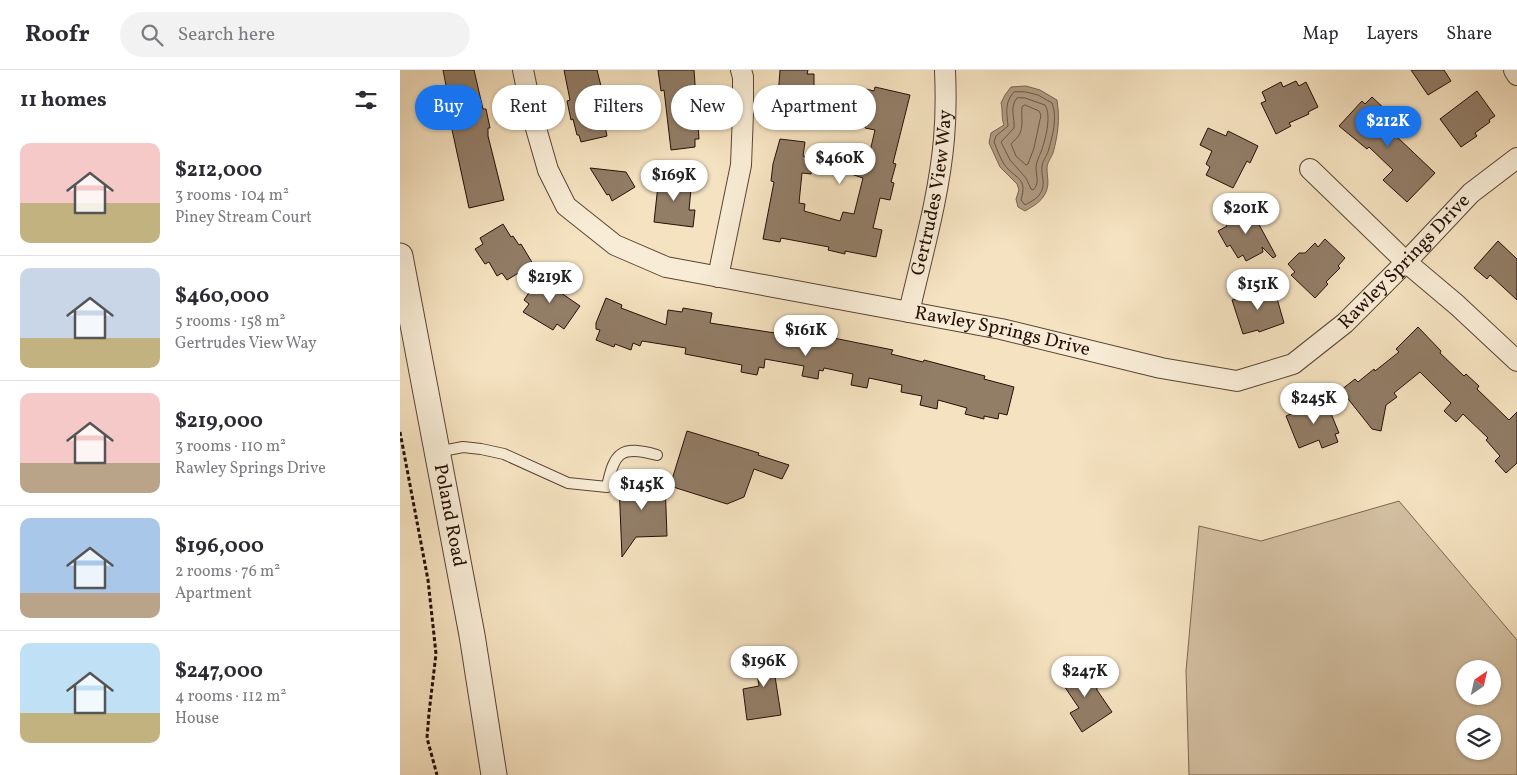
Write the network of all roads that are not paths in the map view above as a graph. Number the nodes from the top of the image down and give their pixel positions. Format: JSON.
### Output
{"nodes":[{"id":1,"x":523,"y":70,"type":"edge"},
{"id":2,"x":741,"y":70,"type":"edge"},
{"id":3,"x":945,"y":70,"type":"edge"},
{"id":4,"x":1514,"y":70,"type":"edge"},
{"id":5,"x":1517,"y":75,"type":"edge"},
{"id":6,"x":1517,"y":158,"type":"edge"},
{"id":7,"x":1310,"y":169,"type":"dead end"},
{"id":8,"x":400,"y":256,"type":"edge"},
{"id":9,"x":1406,"y":262,"type":"junction"},
{"id":10,"x":718,"y":277,"type":"junction"},
{"id":11,"x":909,"y":312,"type":"junction"},
{"id":12,"x":1517,"y":361,"type":"edge"},
{"id":13,"x":438,"y":452,"type":"junction"},
{"id":14,"x":657,"y":455,"type":"dead end"},
{"id":15,"x":494,"y":775,"type":"edge"}],
"edges":[{"from":1,"to":10,"type":"street","name":"Rawley Springs Drive"},
{"from":2,"to":10,"type":"street"},
{"from":3,"to":11,"type":"street","name":"Gertrudes View Way"},
{"from":4,"to":5,"type":"street"},
{"from":6,"to":9,"type":"street","name":"Rawley Springs Drive"},
{"from":7,"to":9,"type":"street"},
{"from":8,"to":13,"type":"street","name":"Poland Road"},
{"from":9,"to":11,"type":"street","name":"Rawley Springs Drive"},
{"from":9,"to":12,"type":"street"},
{"from":10,"to":11,"type":"street","name":"Rawley Springs Drive"},
{"from":13,"to":14,"type":"lane"},
{"from":13,"to":15,"type":"street","name":"Poland Road"}]}
